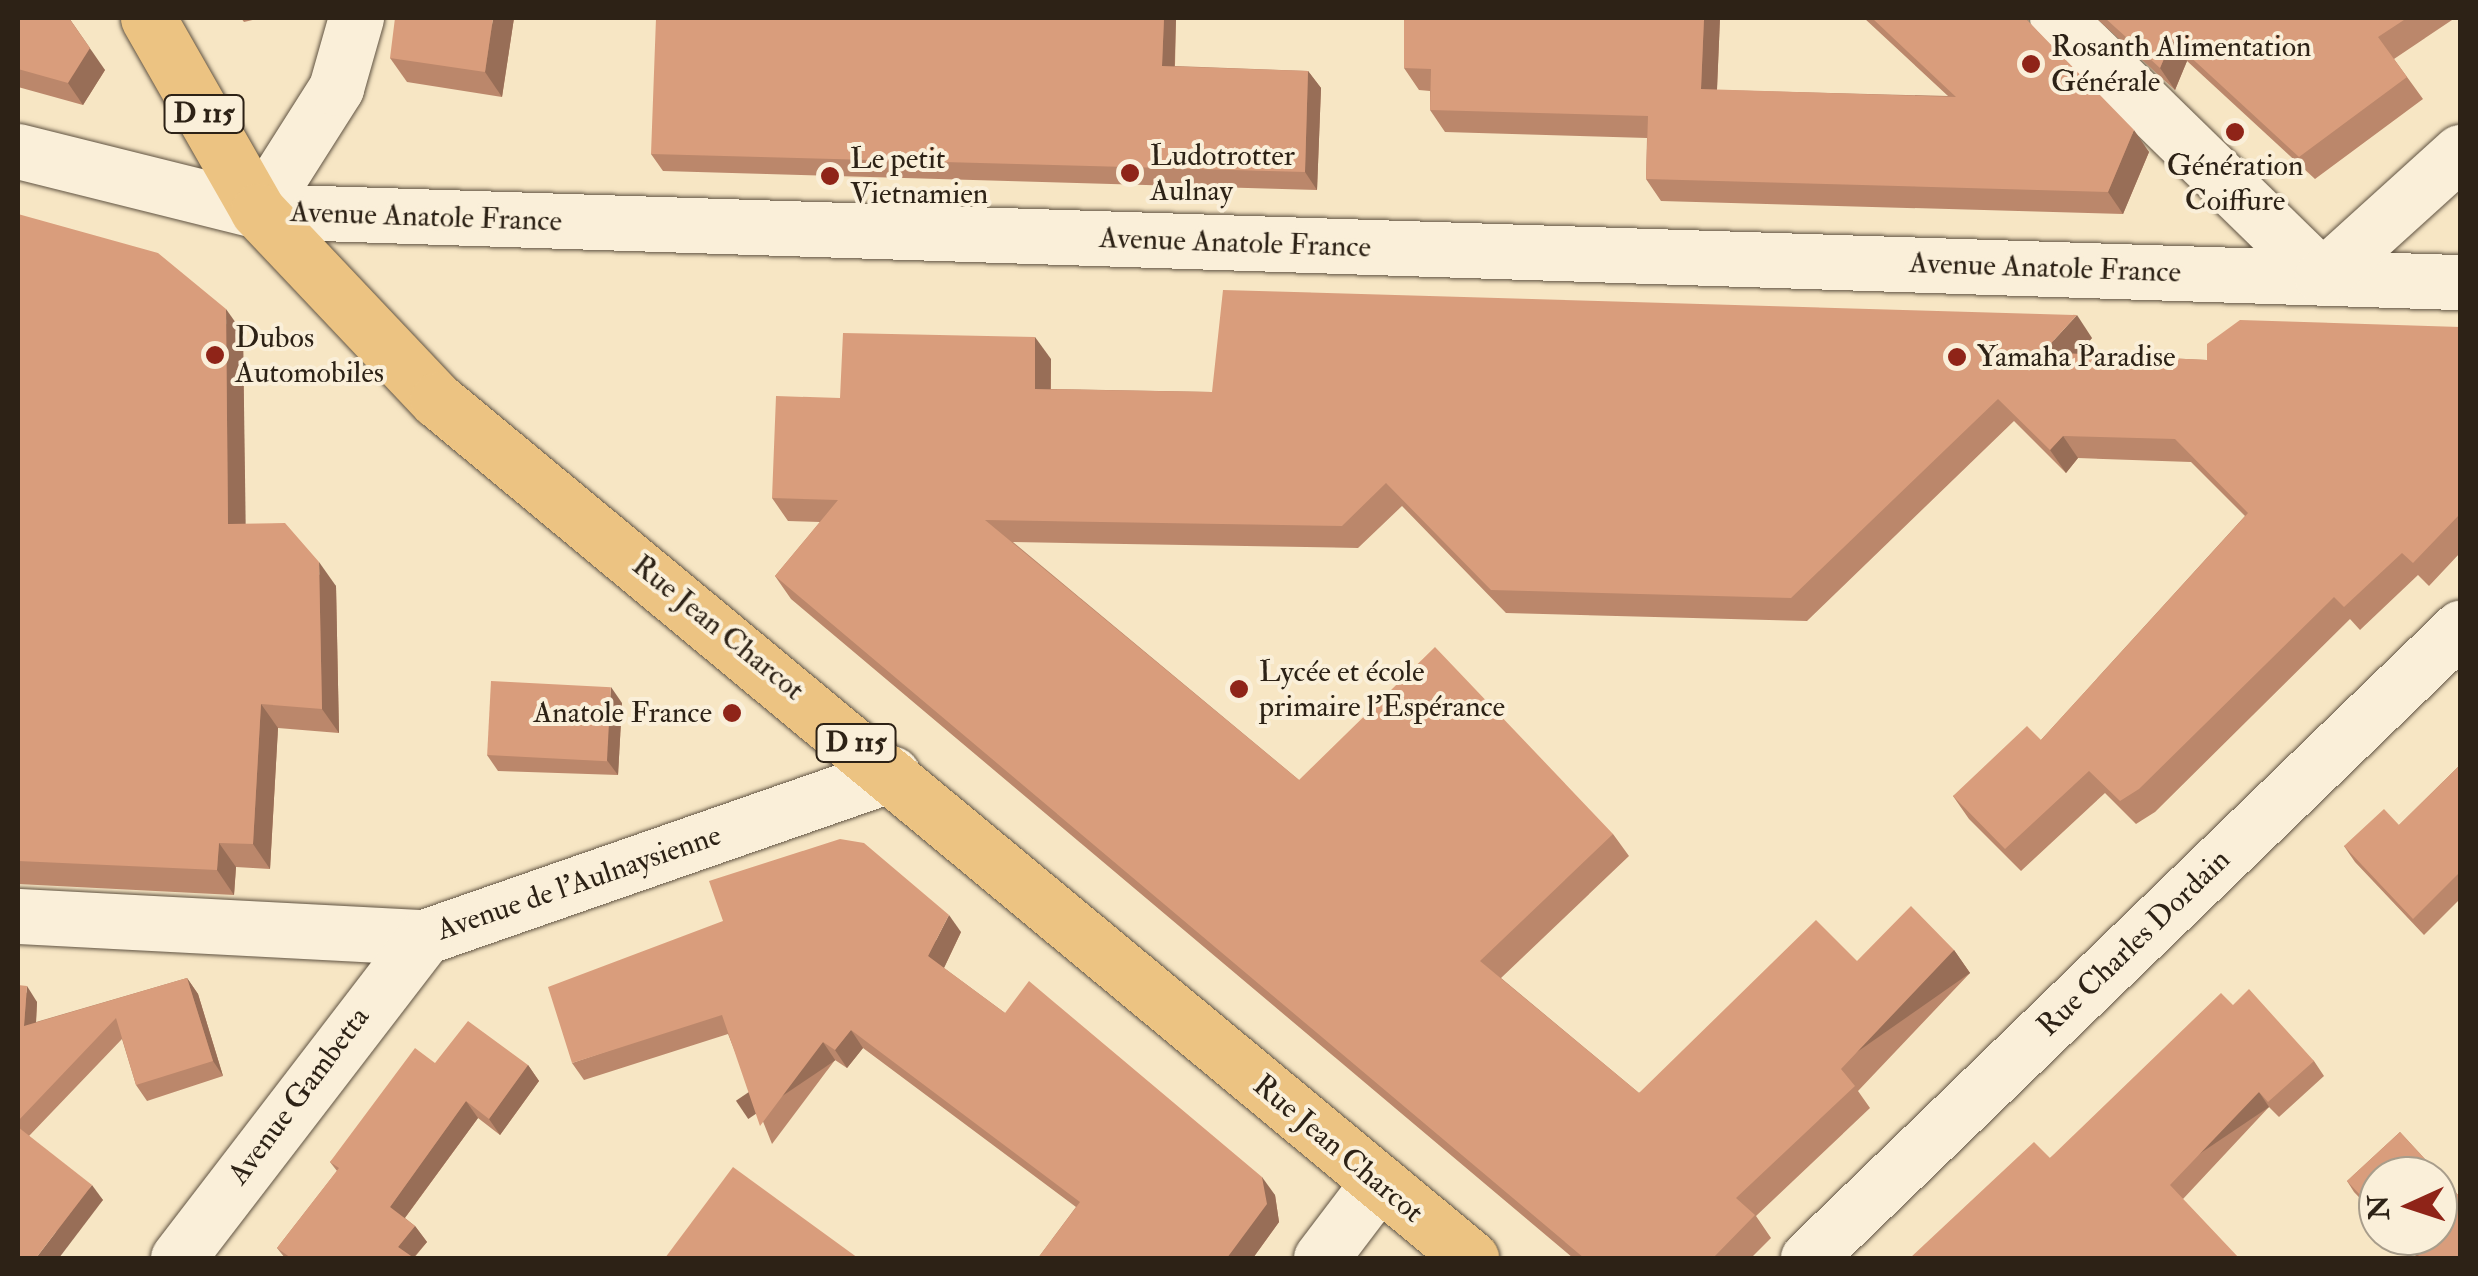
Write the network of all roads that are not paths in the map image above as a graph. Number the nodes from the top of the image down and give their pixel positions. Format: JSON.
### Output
{"nodes":[{"id":1,"x":148,"y":18,"type":"edge"},
{"id":2,"x":356,"y":18,"type":"edge"},
{"id":3,"x":2057,"y":18,"type":"edge"},
{"id":4,"x":18,"y":152,"type":"edge"},
{"id":5,"x":2460,"y":152,"type":"edge"},
{"id":6,"x":258,"y":211,"type":"junction"},
{"id":7,"x":2322,"y":277,"type":"junction"},
{"id":8,"x":2460,"y":282,"type":"edge"},
{"id":9,"x":2460,"y":628,"type":"edge"},
{"id":10,"x":892,"y":774,"type":"junction"},
{"id":11,"x":18,"y":916,"type":"edge"},
{"id":12,"x":424,"y":938,"type":"junction"},
{"id":13,"x":1378,"y":1183,"type":"junction"},
{"id":14,"x":178,"y":1258,"type":"edge"},
{"id":15,"x":1322,"y":1258,"type":"edge"},
{"id":16,"x":1471,"y":1258,"type":"edge"},
{"id":17,"x":1808,"y":1258,"type":"edge"}],
"edges":[{"from":1,"to":6,"type":"main road","number":"D 115"},
{"from":2,"to":6,"type":"street"},
{"from":3,"to":7,"type":"street"},
{"from":4,"to":6,"type":"street","name":"Avenue Anatole France"},
{"from":5,"to":7,"type":"street"},
{"from":6,"to":7,"type":"street","name":"Avenue Anatole France"},
{"from":6,"to":10,"type":"main road","name":"Rue Jean Charcot","number":"D 115"},
{"from":7,"to":8,"type":"street","name":"Avenue Anatole France"},
{"from":9,"to":17,"type":"street","name":"Rue Charles Dordain"},
{"from":10,"to":12,"type":"street","name":"Avenue de l'Aulnaysienne"},
{"from":10,"to":13,"type":"main road","name":"Rue Jean Charcot","number":"D 115"},
{"from":11,"to":12,"type":"street","name":"Avenue de l'Aulnaysienne"},
{"from":12,"to":14,"type":"street","name":"Avenue Gambetta"},
{"from":13,"to":15,"type":"street"},
{"from":13,"to":16,"type":"main road","name":"Rue Jean Charcot","number":"D 115"}]}
